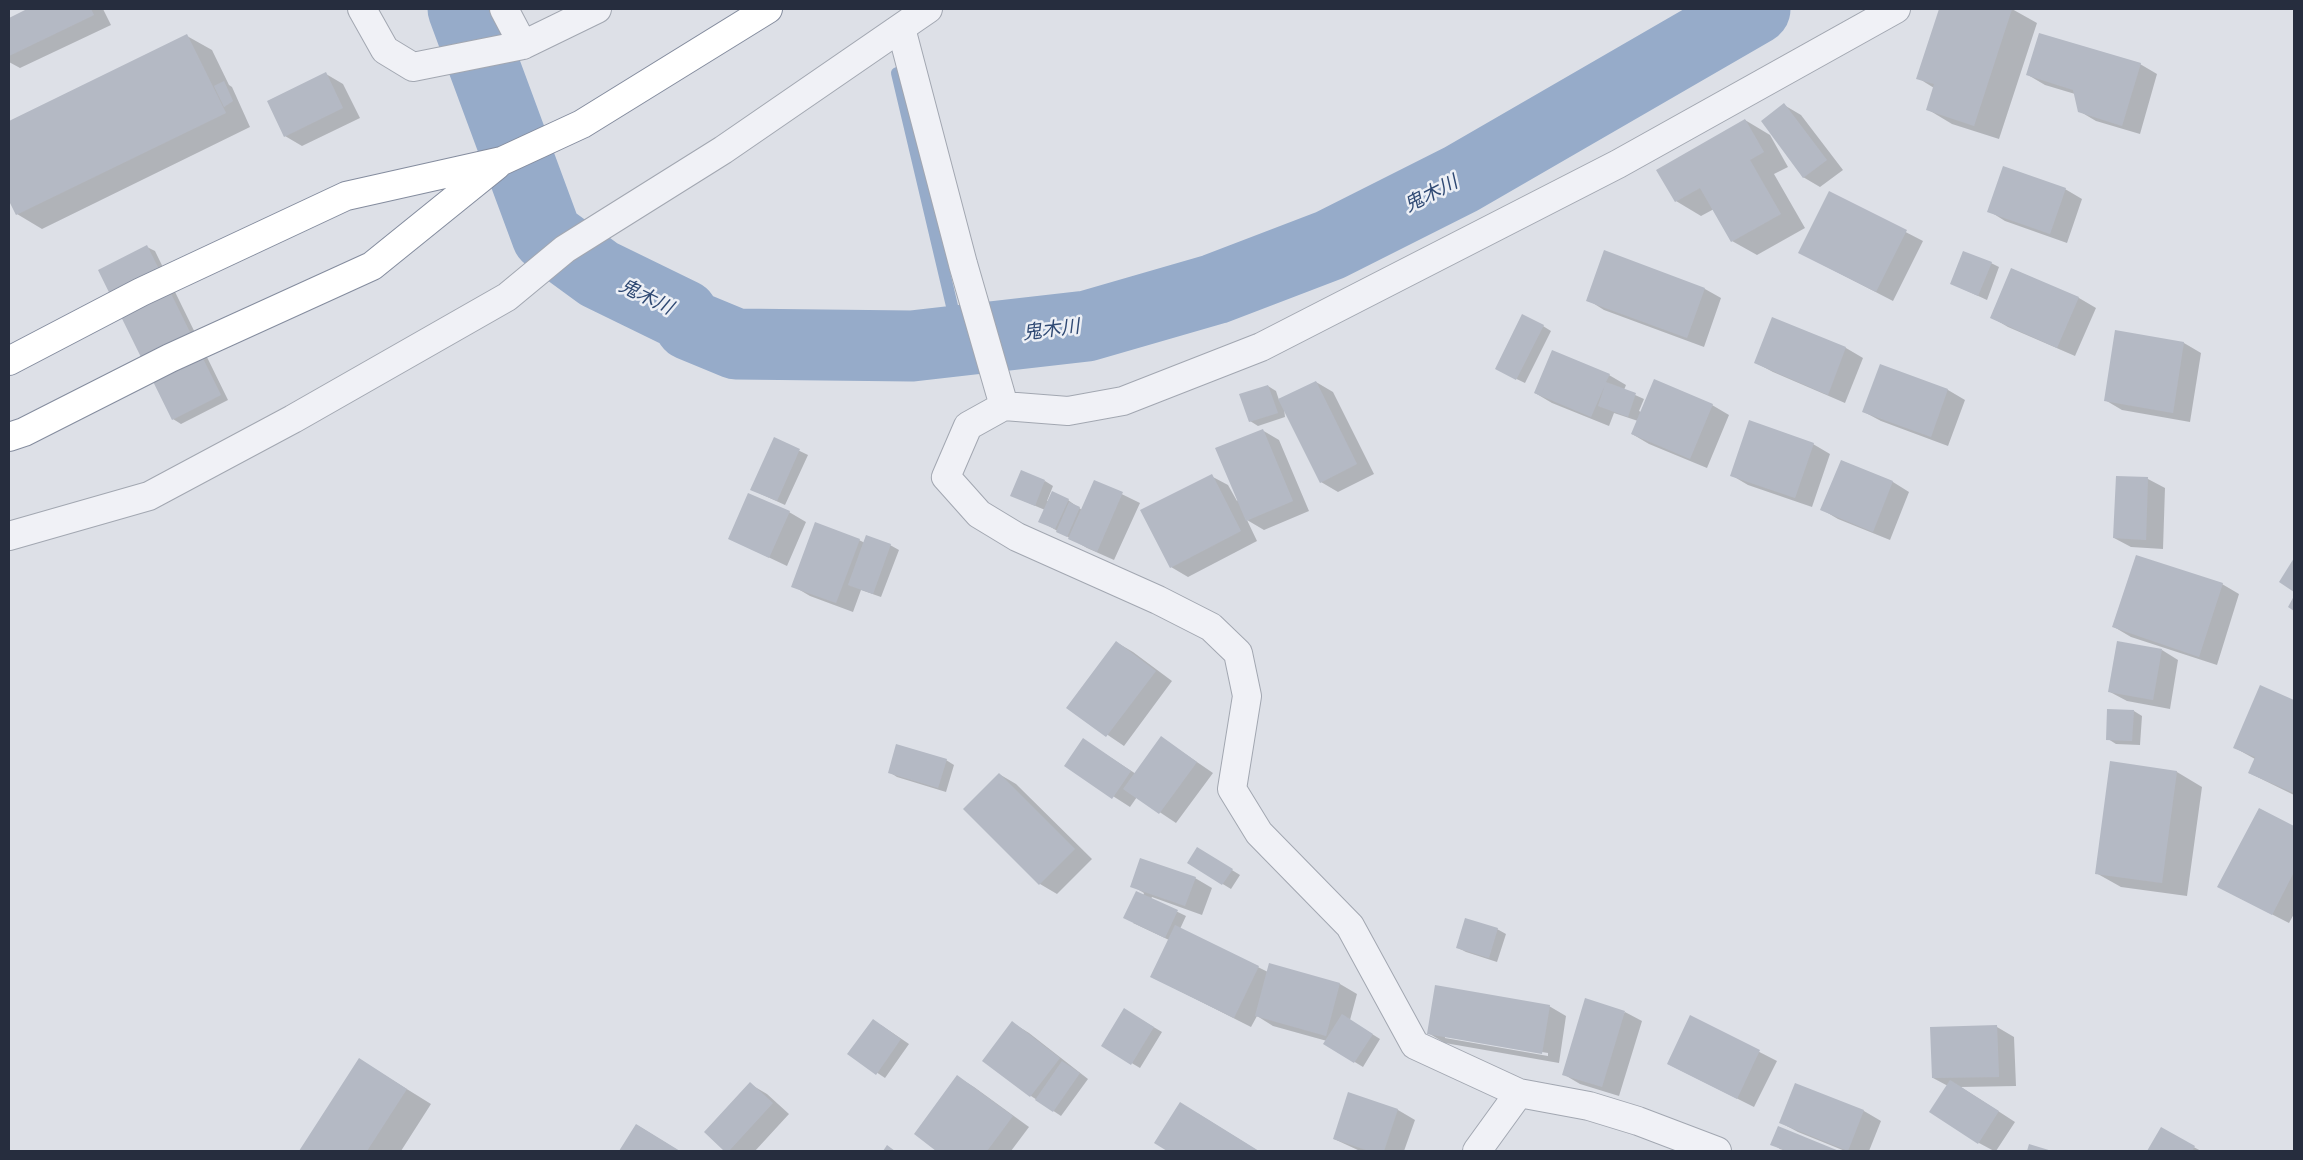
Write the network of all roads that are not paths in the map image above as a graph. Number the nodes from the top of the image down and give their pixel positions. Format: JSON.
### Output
{"nodes":[{"id":1,"x":362,"y":9,"type":"edge"},
{"id":2,"x":504,"y":9,"type":"edge"},
{"id":3,"x":596,"y":9,"type":"edge"},
{"id":4,"x":768,"y":9,"type":"edge"},
{"id":5,"x":928,"y":9,"type":"edge"},
{"id":6,"x":1896,"y":9,"type":"edge"},
{"id":7,"x":901,"y":28,"type":"junction"},
{"id":8,"x":522,"y":45,"type":"junction"},
{"id":9,"x":502,"y":161,"type":"junction"},
{"id":10,"x":9,"y":361,"type":"edge"},
{"id":11,"x":1003,"y":404,"type":"junction"},
{"id":12,"x":9,"y":437,"type":"edge"},
{"id":13,"x":9,"y":536,"type":"edge"},
{"id":14,"x":1519,"y":1093,"type":"junction"},
{"id":15,"x":1477,"y":1151,"type":"edge"},
{"id":16,"x":1717,"y":1151,"type":"edge"}],
"edges":[{"from":1,"to":8,"type":"street"},
{"from":2,"to":8,"type":"street"},
{"from":3,"to":8,"type":"street"},
{"from":4,"to":9,"type":"highway"},
{"from":5,"to":7,"type":"street"},
{"from":6,"to":11,"type":"street"},
{"from":7,"to":11,"type":"street"},
{"from":7,"to":13,"type":"street"},
{"from":9,"to":10,"type":"highway"},
{"from":9,"to":12,"type":"highway"},
{"from":11,"to":14,"type":"street"},
{"from":14,"to":15,"type":"street"},
{"from":14,"to":16,"type":"street"}]}
